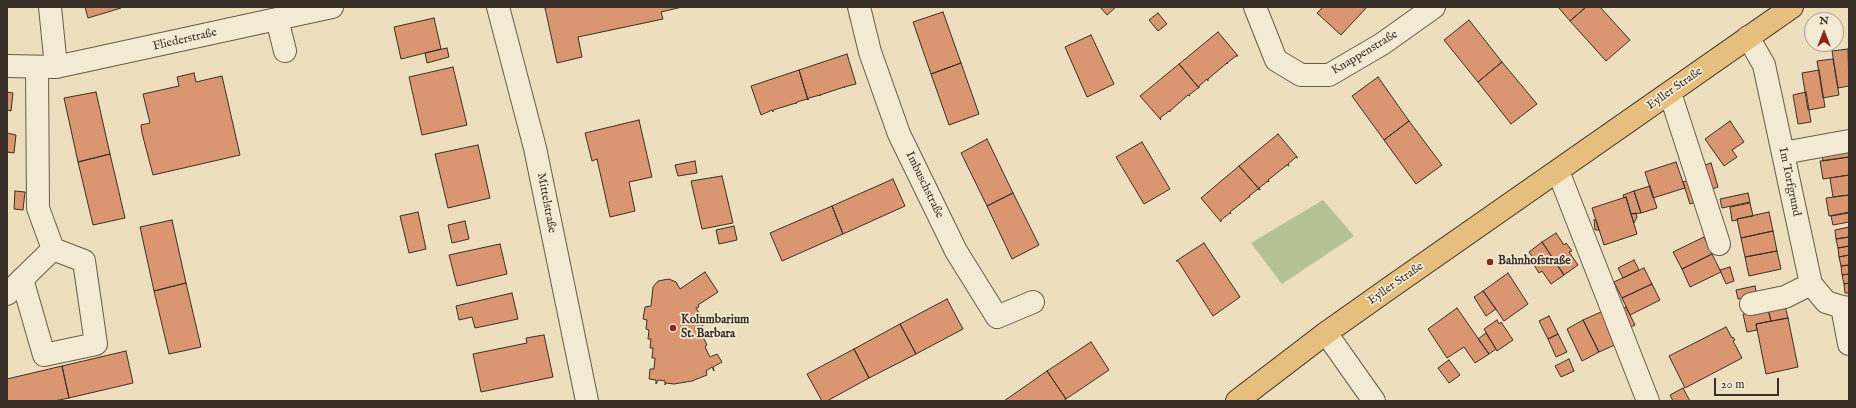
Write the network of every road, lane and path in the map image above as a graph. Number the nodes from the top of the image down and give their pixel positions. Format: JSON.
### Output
{"nodes":[{"id":1,"x":50,"y":7,"type":"edge"},
{"id":2,"x":332,"y":7,"type":"edge"},
{"id":3,"x":498,"y":7,"type":"edge"},
{"id":4,"x":859,"y":7,"type":"edge"},
{"id":5,"x":1255,"y":7,"type":"edge"},
{"id":6,"x":1434,"y":7,"type":"edge"},
{"id":7,"x":1792,"y":7,"type":"edge"},
{"id":8,"x":277,"y":19,"type":"junction"},
{"id":9,"x":1748,"y":37,"type":"junction"},
{"id":10,"x":285,"y":51,"type":"dead end"},
{"id":11,"x":7,"y":66,"type":"edge"},
{"id":12,"x":46,"y":67,"type":"junction"},
{"id":13,"x":1670,"y":93,"type":"junction"},
{"id":14,"x":1849,"y":141,"type":"edge"},
{"id":15,"x":1783,"y":152,"type":"junction"},
{"id":16,"x":1558,"y":172,"type":"junction"},
{"id":17,"x":1719,"y":244,"type":"dead end"},
{"id":18,"x":53,"y":249,"type":"junction"},
{"id":19,"x":22,"y":278,"type":"junction"},
{"id":20,"x":1811,"y":284,"type":"junction"},
{"id":21,"x":7,"y":294,"type":"edge"},
{"id":22,"x":1033,"y":302,"type":"dead end"},
{"id":23,"x":1751,"y":304,"type":"dead end"},
{"id":24,"x":1846,"y":308,"type":"edge"},
{"id":25,"x":1326,"y":333,"type":"junction"},
{"id":26,"x":1849,"y":344,"type":"edge"},
{"id":27,"x":587,"y":401,"type":"edge"},
{"id":28,"x":1237,"y":401,"type":"edge"},
{"id":29,"x":1374,"y":401,"type":"edge"},
{"id":30,"x":1648,"y":401,"type":"edge"}],
"edges":[{"from":1,"to":12,"type":"street"},
{"from":2,"to":8,"type":"street","name":"Fliederstraße"},
{"from":3,"to":27,"type":"street","name":"Mittelstraße"},
{"from":4,"to":22,"type":"street","name":"Imbuschstraße"},
{"from":5,"to":6,"type":"street","name":"Knappenstraße"},
{"from":7,"to":9,"type":"main road","name":"Eyller Straße"},
{"from":8,"to":10,"type":"street"},
{"from":8,"to":12,"type":"street","name":"Fliederstraße"},
{"from":9,"to":13,"type":"main road","name":"Eyller Straße"},
{"from":9,"to":15,"type":"street","name":"Im Torfgrund"},
{"from":11,"to":12,"type":"street","name":"Fliederstraße"},
{"from":12,"to":18,"type":"street"},
{"from":13,"to":16,"type":"main road","name":"Eyller Straße"},
{"from":13,"to":17,"type":"street"},
{"from":14,"to":15,"type":"street"},
{"from":15,"to":20,"type":"street","name":"Im Torfgrund"},
{"from":16,"to":25,"type":"main road","name":"Eyller Straße"},
{"from":16,"to":30,"type":"street"},
{"from":18,"to":19,"type":"street"},
{"from":18,"to":19,"type":"street"},
{"from":19,"to":21,"type":"street"},
{"from":20,"to":23,"type":"street"},
{"from":20,"to":24,"type":"street","name":"Im Torfgrund"},
{"from":24,"to":26,"type":"street"},
{"from":25,"to":28,"type":"main road","name":"Eyller Straße"},
{"from":25,"to":29,"type":"street"}]}
